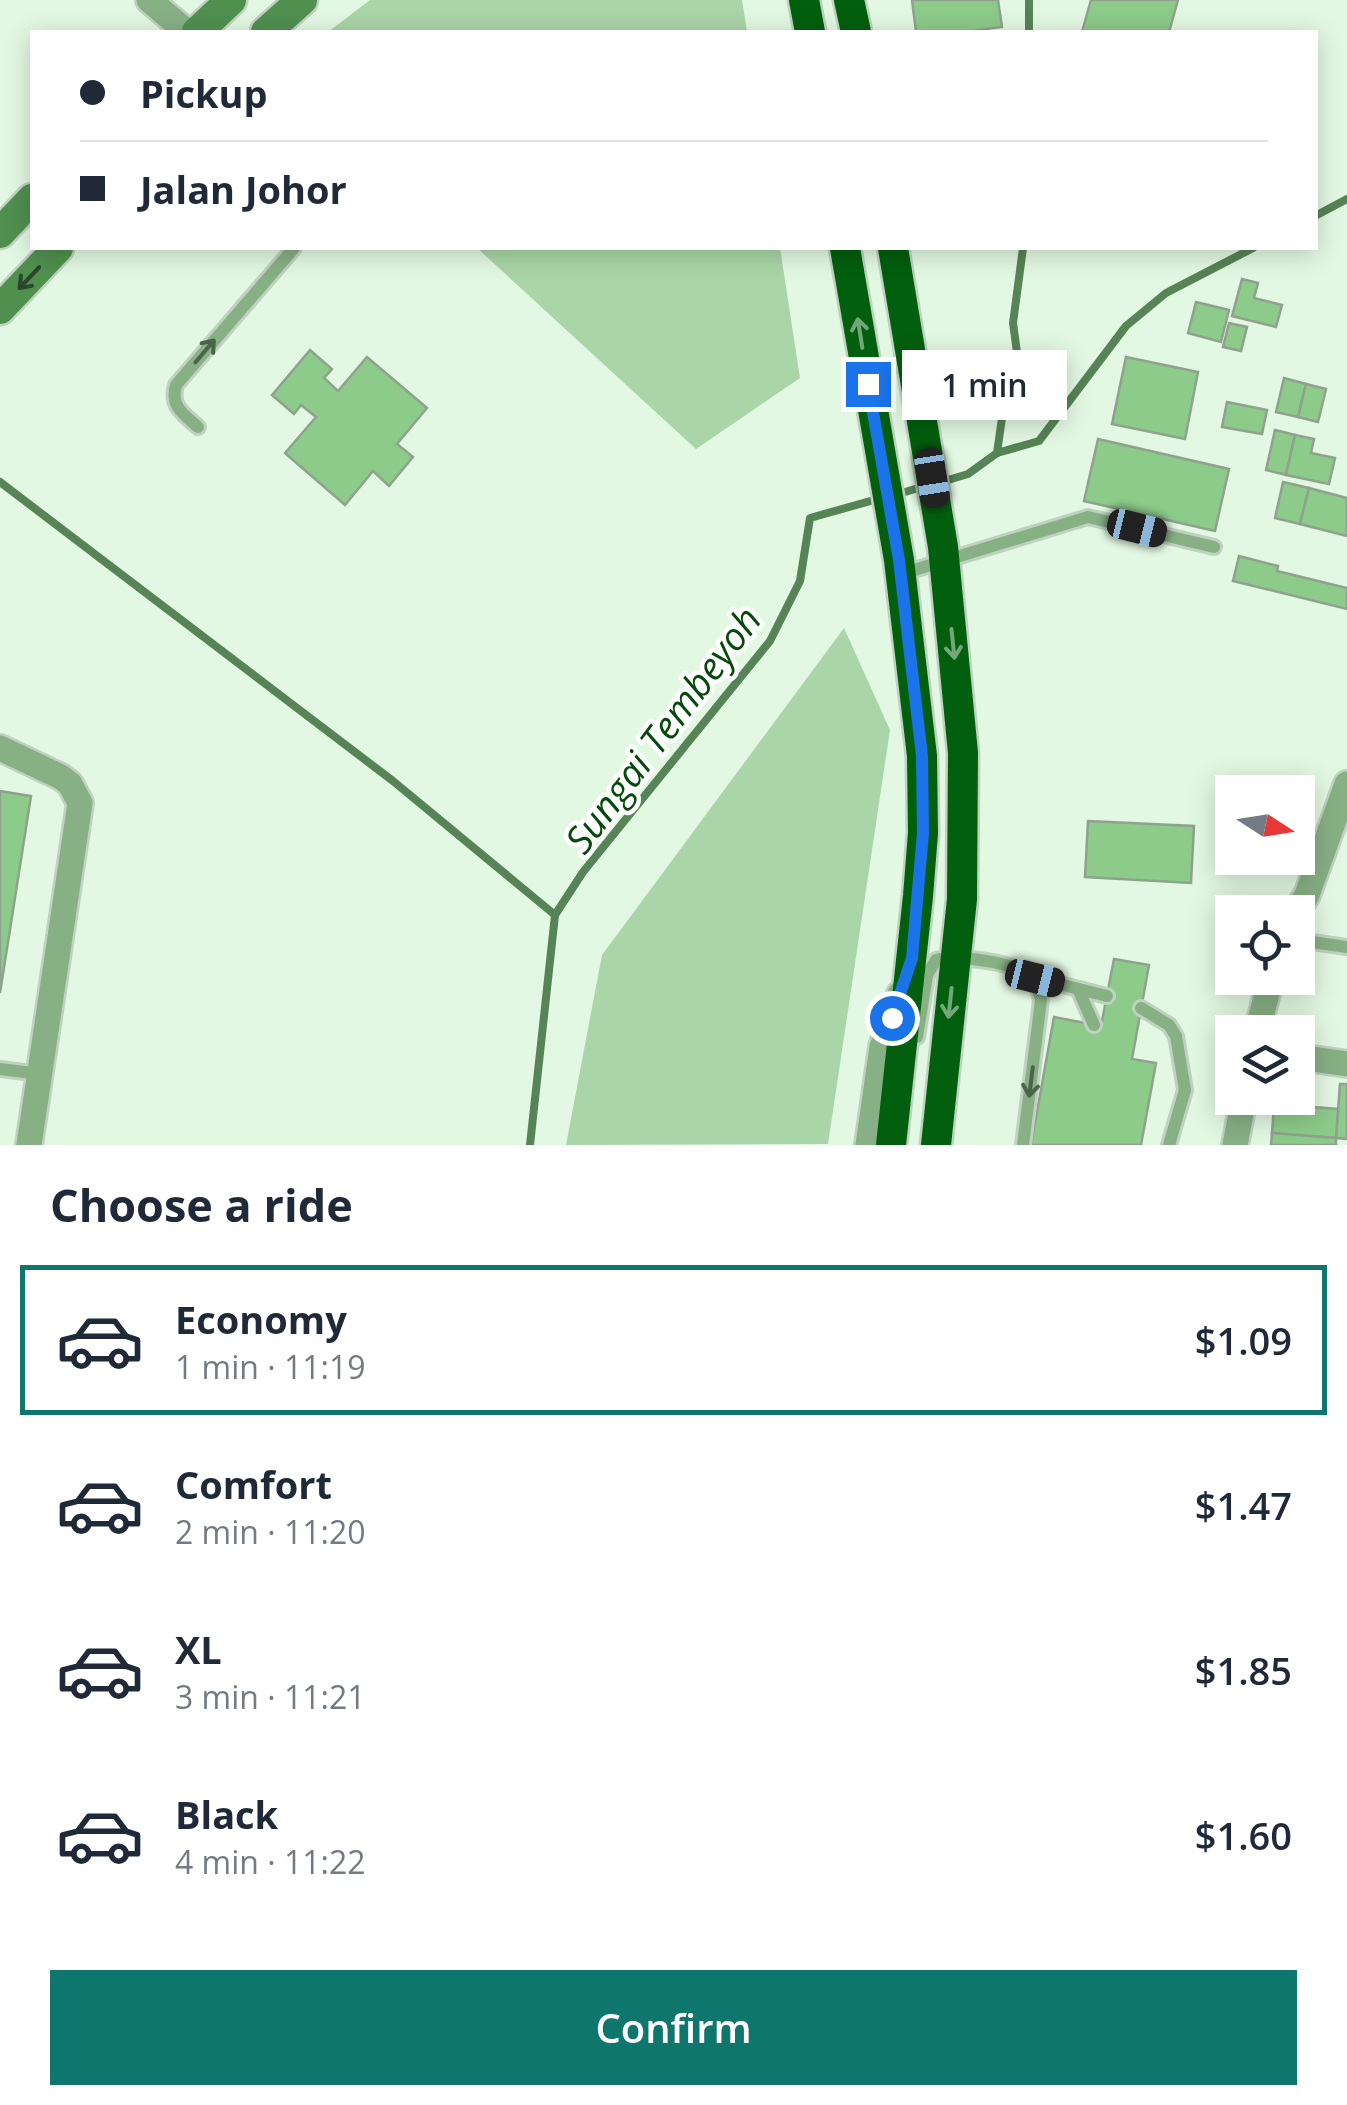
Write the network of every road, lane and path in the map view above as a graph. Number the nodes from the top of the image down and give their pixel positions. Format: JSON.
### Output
{"nodes":[{"id":1,"x":148,"y":0,"type":"edge"},
{"id":2,"x":231,"y":0,"type":"edge"},
{"id":3,"x":302,"y":0,"type":"edge"},
{"id":4,"x":804,"y":0,"type":"edge"},
{"id":5,"x":850,"y":0,"type":"edge"},
{"id":6,"x":185,"y":30,"type":"edge"},
{"id":7,"x":199,"y":30,"type":"edge"},
{"id":8,"x":268,"y":30,"type":"edge"},
{"id":9,"x":810,"y":30,"type":"edge"},
{"id":10,"x":856,"y":30,"type":"edge"},
{"id":11,"x":30,"y":202,"type":"edge"},
{"id":12,"x":0,"y":232,"type":"edge"},
{"id":13,"x":56,"y":250,"type":"edge"},
{"id":14,"x":292,"y":250,"type":"edge"},
{"id":15,"x":845,"y":250,"type":"edge"},
{"id":16,"x":893,"y":250,"type":"edge"},
{"id":17,"x":0,"y":310,"type":"edge"},
{"id":18,"x":198,"y":427,"type":"dead end"},
{"id":19,"x":1214,"y":548,"type":"dead end"},
{"id":20,"x":943,"y":554,"type":"junction"},
{"id":21,"x":900,"y":567,"type":"junction"},
{"id":22,"x":0,"y":748,"type":"edge"},
{"id":23,"x":1347,"y":784,"type":"edge"},
{"id":24,"x":1337,"y":832,"type":"edge"},
{"id":25,"x":1307,"y":895,"type":"edge"},
{"id":26,"x":1315,"y":942,"type":"edge"},
{"id":27,"x":1347,"y":947,"type":"edge"},
{"id":28,"x":912,"y":958,"type":"junction"},
{"id":29,"x":954,"y":958,"type":"junction"},
{"id":30,"x":1035,"y":978,"type":"junction"},
{"id":31,"x":1078,"y":989,"type":"junction"},
{"id":32,"x":1107,"y":996,"type":"dead end"},
{"id":33,"x":1141,"y":1008,"type":"dead end"},
{"id":34,"x":1094,"y":1025,"type":"dead end"},
{"id":35,"x":1315,"y":1059,"type":"edge"},
{"id":36,"x":1347,"y":1064,"type":"edge"},
{"id":37,"x":0,"y":1069,"type":"edge"},
{"id":38,"x":40,"y":1074,"type":"junction"},
{"id":39,"x":898,"y":1086,"type":"junction"},
{"id":40,"x":1240,"y":1115,"type":"edge"},
{"id":41,"x":28,"y":1145,"type":"edge"},
{"id":42,"x":868,"y":1145,"type":"edge"},
{"id":43,"x":891,"y":1145,"type":"edge"},
{"id":44,"x":936,"y":1145,"type":"edge"},
{"id":45,"x":1022,"y":1145,"type":"edge"},
{"id":46,"x":1169,"y":1145,"type":"edge"},
{"id":47,"x":1234,"y":1145,"type":"edge"}],
"edges":[{"from":1,"to":6,"type":"street"},
{"from":2,"to":7,"type":"street"},
{"from":3,"to":8,"type":"street"},
{"from":4,"to":9,"type":"highway"},
{"from":5,"to":10,"type":"highway"},
{"from":11,"to":12,"type":"street"},
{"from":13,"to":17,"type":"street","one_way":true},
{"from":18,"to":14,"type":"lane","one_way":true},
{"from":21,"to":15,"type":"highway","one_way":true},
{"from":16,"to":20,"type":"highway"},
{"from":19,"to":20,"type":"lane"},
{"from":20,"to":21,"type":"lane"},
{"from":20,"to":29,"type":"highway","one_way":true},
{"from":21,"to":28,"type":"highway"},
{"from":22,"to":38,"type":"street"},
{"from":23,"to":24,"type":"street"},
{"from":24,"to":25,"type":"street"},
{"from":26,"to":27,"type":"lane"},
{"from":28,"to":39,"type":"highway"},
{"from":28,"to":42,"type":"street"},
{"from":29,"to":30,"type":"lane"},
{"from":29,"to":39,"type":"lane"},
{"from":29,"to":44,"type":"highway","one_way":true},
{"from":30,"to":31,"type":"lane"},
{"from":30,"to":45,"type":"lane","one_way":true},
{"from":31,"to":32,"type":"lane"},
{"from":31,"to":34,"type":"lane"},
{"from":33,"to":46,"type":"lane"},
{"from":35,"to":36,"type":"street"},
{"from":37,"to":38,"type":"lane"},
{"from":38,"to":41,"type":"street"},
{"from":39,"to":43,"type":"highway"},
{"from":40,"to":47,"type":"street"}]}
